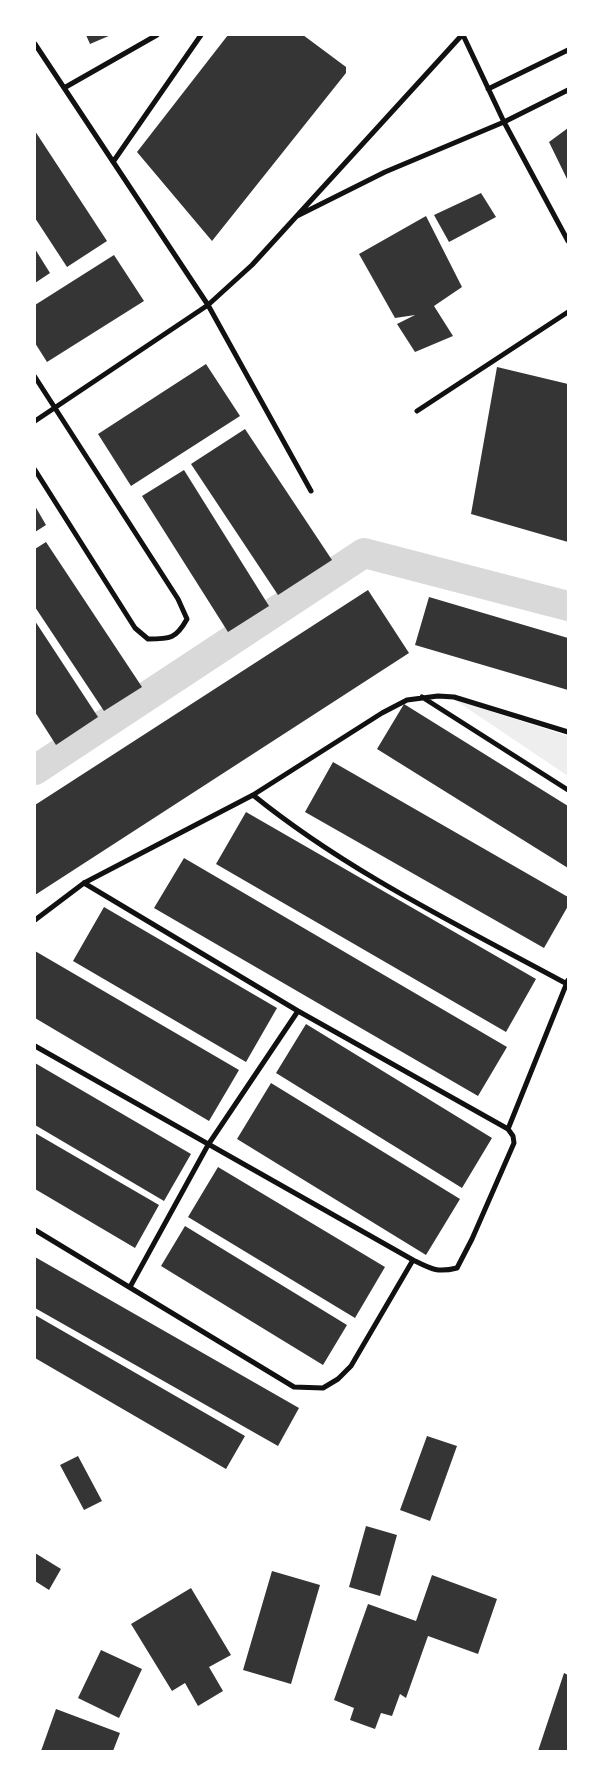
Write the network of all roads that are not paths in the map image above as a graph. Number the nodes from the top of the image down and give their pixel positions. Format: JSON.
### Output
{"nodes":[{"id":1,"x":157,"y":35,"type":"edge"},
{"id":2,"x":202,"y":35,"type":"edge"},
{"id":3,"x":463,"y":35,"type":"edge"},
{"id":4,"x":35,"y":44,"type":"edge"},
{"id":5,"x":568,"y":50,"type":"edge"},
{"id":6,"x":64,"y":88,"type":"junction"},
{"id":7,"x":488,"y":89,"type":"junction"},
{"id":8,"x":568,"y":90,"type":"edge"},
{"id":9,"x":504,"y":122,"type":"junction"},
{"id":10,"x":113,"y":162,"type":"junction"},
{"id":11,"x":294,"y":218,"type":"junction"},
{"id":12,"x":568,"y":241,"type":"edge"},
{"id":13,"x":208,"y":305,"type":"junction"},
{"id":14,"x":568,"y":312,"type":"edge"},
{"id":15,"x":35,"y":377,"type":"edge"},
{"id":16,"x":55,"y":408,"type":"junction"},
{"id":17,"x":417,"y":411,"type":"dead end"},
{"id":18,"x":35,"y":421,"type":"edge"},
{"id":19,"x":35,"y":470,"type":"edge"},
{"id":20,"x":311,"y":491,"type":"dead end"},
{"id":21,"x":422,"y":697,"type":"junction"},
{"id":22,"x":568,"y":732,"type":"edge"},
{"id":23,"x":568,"y":790,"type":"edge"},
{"id":24,"x":253,"y":795,"type":"junction"},
{"id":25,"x":84,"y":883,"type":"junction"},
{"id":26,"x":35,"y":920,"type":"edge"},
{"id":27,"x":567,"y":982,"type":"edge"},
{"id":28,"x":298,"y":1011,"type":"junction"},
{"id":29,"x":35,"y":1046,"type":"edge"},
{"id":30,"x":508,"y":1129,"type":"junction"},
{"id":31,"x":208,"y":1144,"type":"junction"},
{"id":32,"x":35,"y":1230,"type":"edge"},
{"id":33,"x":413,"y":1260,"type":"junction"},
{"id":34,"x":130,"y":1287,"type":"junction"}],
"edges":[{"from":1,"to":6,"type":"street"},
{"from":2,"to":10,"type":"street"},
{"from":3,"to":7,"type":"street"},
{"from":3,"to":11,"type":"street"},
{"from":4,"to":6,"type":"street"},
{"from":5,"to":7,"type":"street"},
{"from":6,"to":10,"type":"street"},
{"from":7,"to":9,"type":"street"},
{"from":8,"to":9,"type":"street"},
{"from":9,"to":11,"type":"street"},
{"from":9,"to":12,"type":"street"},
{"from":10,"to":13,"type":"street"},
{"from":11,"to":13,"type":"street"},
{"from":13,"to":16,"type":"street"},
{"from":13,"to":20,"type":"street"},
{"from":14,"to":17,"type":"street"},
{"from":15,"to":16,"type":"street"},
{"from":16,"to":18,"type":"street"},
{"from":16,"to":19,"type":"street"},
{"from":21,"to":22,"type":"street"},
{"from":21,"to":23,"type":"street"},
{"from":21,"to":24,"type":"street"},
{"from":24,"to":25,"type":"street"},
{"from":24,"to":27,"type":"street"},
{"from":25,"to":26,"type":"street"},
{"from":25,"to":28,"type":"street"},
{"from":27,"to":30,"type":"street"},
{"from":28,"to":30,"type":"street"},
{"from":28,"to":31,"type":"street"},
{"from":29,"to":31,"type":"street"},
{"from":30,"to":33,"type":"street"},
{"from":31,"to":33,"type":"street"},
{"from":31,"to":34,"type":"street"},
{"from":32,"to":34,"type":"street"},
{"from":33,"to":34,"type":"street"}]}
